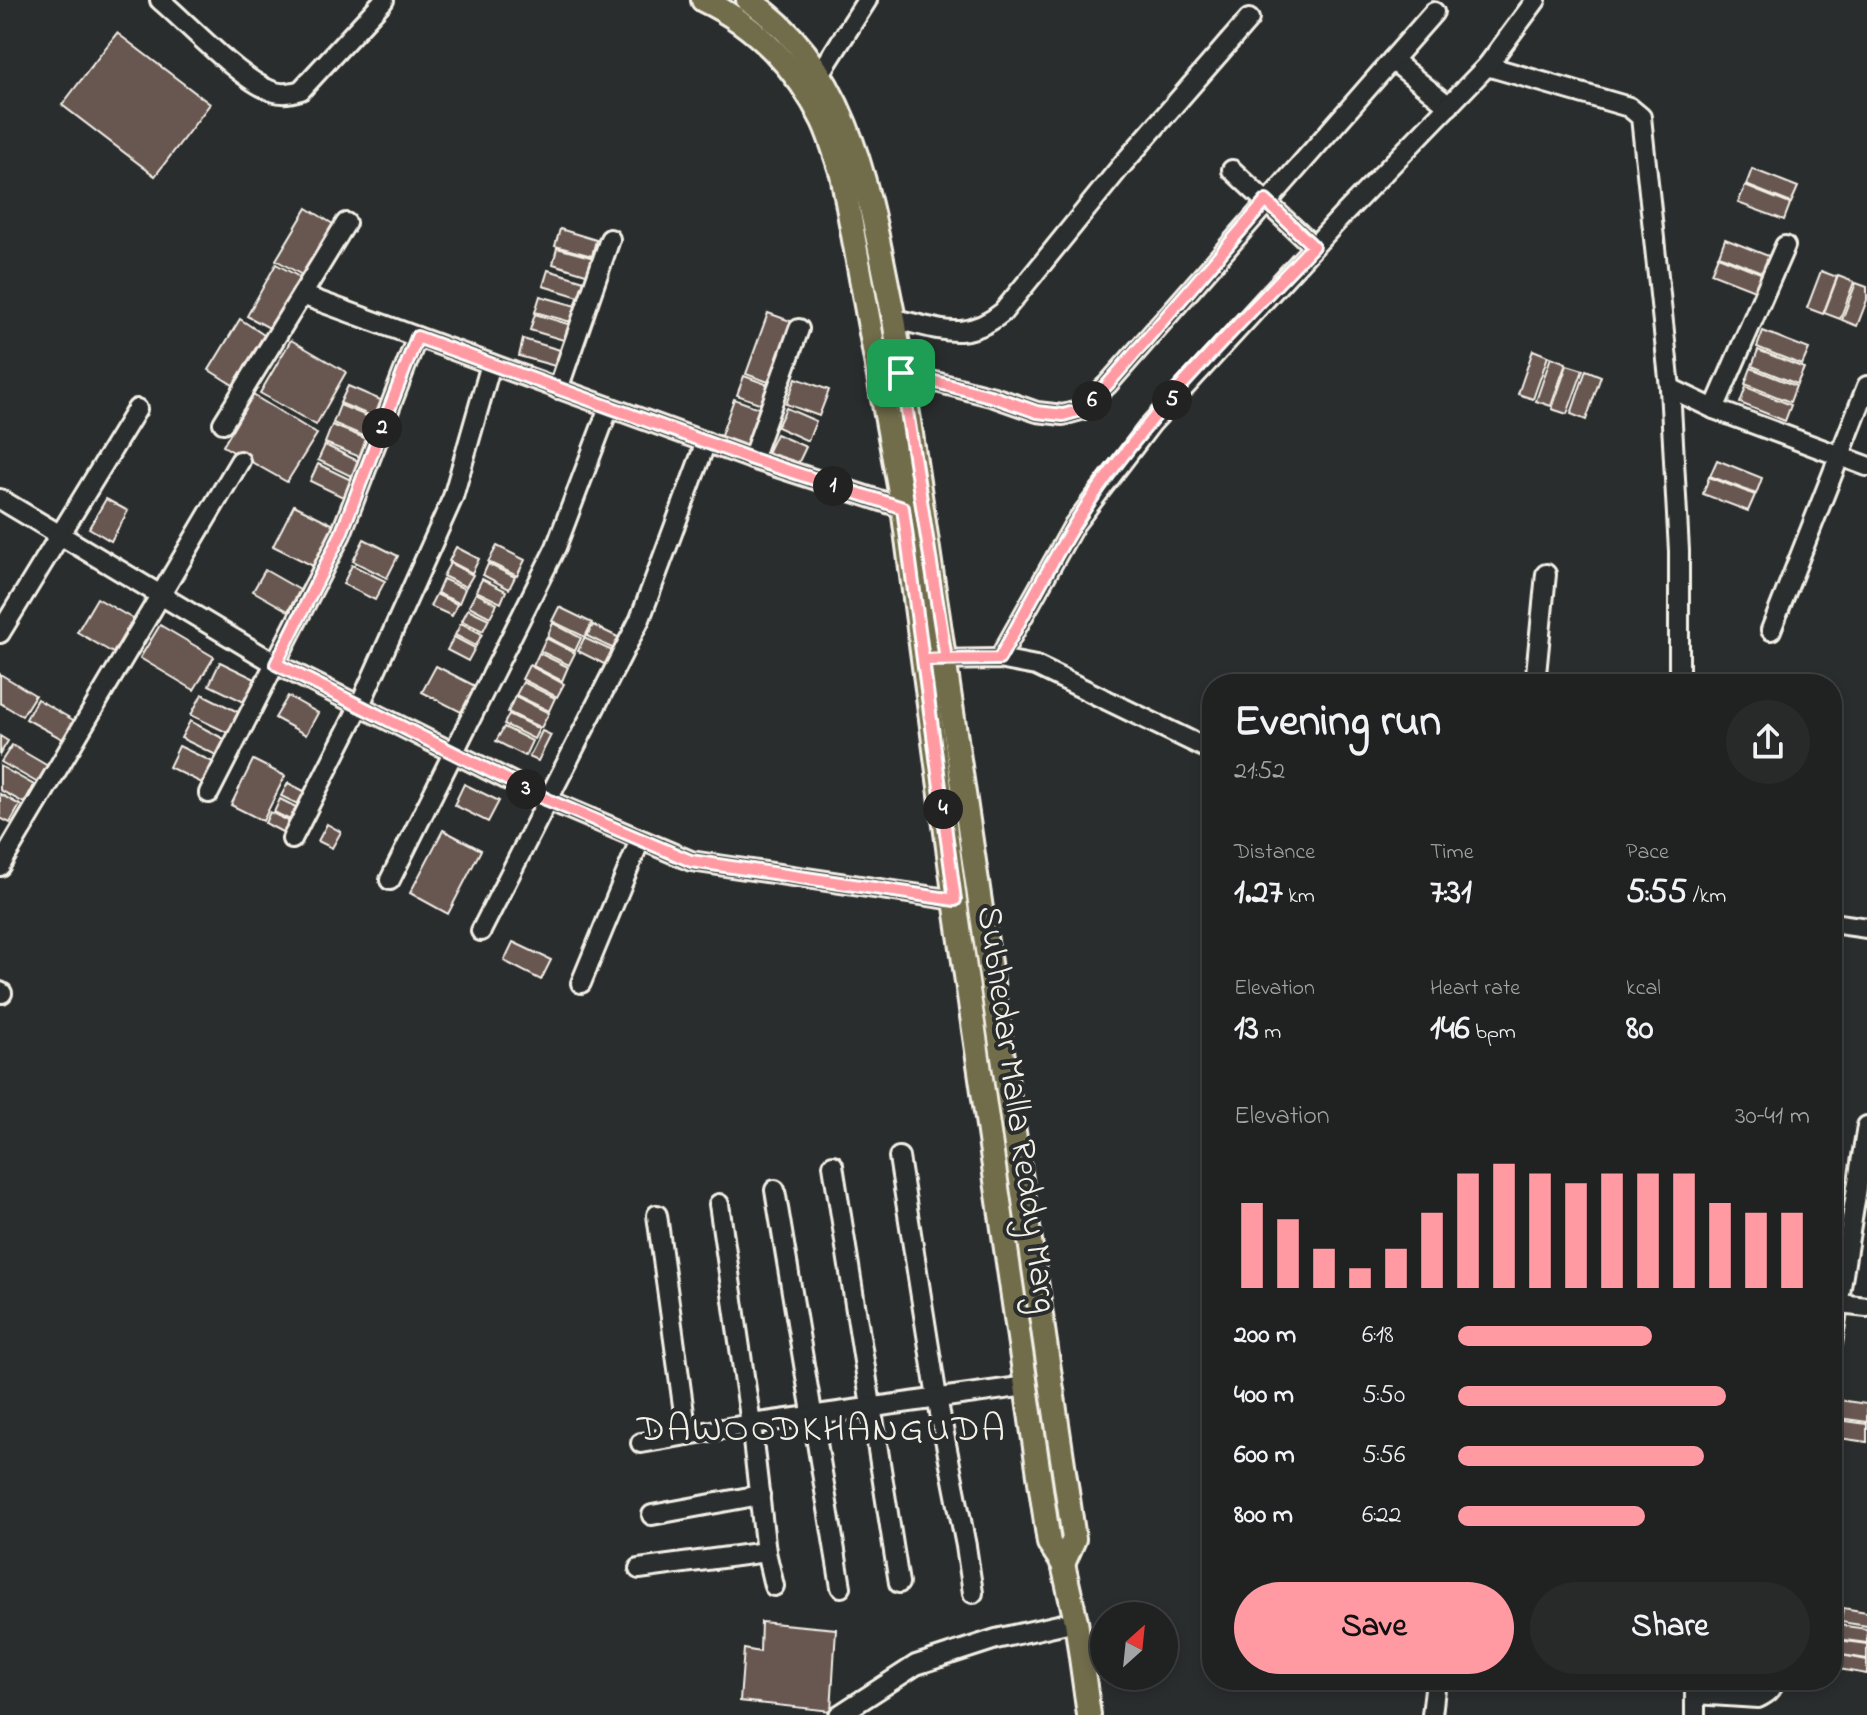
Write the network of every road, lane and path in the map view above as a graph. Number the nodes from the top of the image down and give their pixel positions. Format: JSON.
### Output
{"nodes":[{"id":1,"x":160,"y":0,"type":"edge"},
{"id":2,"x":384,"y":0,"type":"edge"},
{"id":3,"x":703,"y":0,"type":"edge"},
{"id":4,"x":748,"y":0,"type":"edge"},
{"id":5,"x":867,"y":0,"type":"edge"},
{"id":6,"x":1536,"y":0,"type":"edge"},
{"id":7,"x":1434,"y":12,"type":"dead end"},
{"id":8,"x":1249,"y":19,"type":"dead end"},
{"id":9,"x":1392,"y":60,"type":"junction"},
{"id":10,"x":1487,"y":66,"type":"junction"},
{"id":11,"x":820,"y":74,"type":"junction"},
{"id":12,"x":1449,"y":106,"type":"junction"},
{"id":13,"x":1232,"y":170,"type":"dead end"},
{"id":14,"x":1266,"y":201,"type":"junction"},
{"id":15,"x":346,"y":223,"type":"dead end"},
{"id":16,"x":610,"y":239,"type":"dead end"},
{"id":17,"x":1313,"y":246,"type":"junction"},
{"id":18,"x":1785,"y":246,"type":"dead end"},
{"id":19,"x":302,"y":295,"type":"junction"},
{"id":20,"x":894,"y":319,"type":"junction"},
{"id":21,"x":799,"y":329,"type":"dead end"},
{"id":22,"x":417,"y":337,"type":"junction"},
{"id":23,"x":491,"y":364,"type":"junction"},
{"id":24,"x":901,"y":373,"type":"junction"},
{"id":25,"x":1867,"y":386,"type":"edge"},
{"id":26,"x":1670,"y":388,"type":"junction"},
{"id":27,"x":558,"y":389,"type":"junction"},
{"id":28,"x":609,"y":407,"type":"junction"},
{"id":29,"x":137,"y":409,"type":"dead end"},
{"id":30,"x":1714,"y":409,"type":"junction"},
{"id":31,"x":223,"y":423,"type":"dead end"},
{"id":32,"x":706,"y":442,"type":"junction"},
{"id":33,"x":1839,"y":456,"type":"junction"},
{"id":34,"x":752,"y":459,"type":"junction"},
{"id":35,"x":240,"y":461,"type":"dead end"},
{"id":36,"x":1867,"y":466,"type":"edge"},
{"id":37,"x":0,"y":499,"type":"edge"},
{"id":38,"x":903,"y":508,"type":"junction"},
{"id":39,"x":60,"y":536,"type":"junction"},
{"id":40,"x":1546,"y":574,"type":"dead end"},
{"id":41,"x":159,"y":593,"type":"junction"},
{"id":42,"x":1771,"y":630,"type":"dead end"},
{"id":43,"x":0,"y":633,"type":"edge"},
{"id":44,"x":946,"y":659,"type":"junction"},
{"id":45,"x":999,"y":659,"type":"junction"},
{"id":46,"x":923,"y":660,"type":"junction"},
{"id":47,"x":276,"y":664,"type":"junction"},
{"id":48,"x":1536,"y":674,"type":"edge"},
{"id":49,"x":1679,"y":674,"type":"edge"},
{"id":50,"x":359,"y":707,"type":"junction"},
{"id":51,"x":1202,"y":746,"type":"edge"},
{"id":52,"x":452,"y":754,"type":"junction"},
{"id":53,"x":209,"y":793,"type":"dead end"},
{"id":54,"x":548,"y":800,"type":"junction"},
{"id":55,"x":292,"y":839,"type":"dead end"},
{"id":56,"x":640,"y":840,"type":"junction"},
{"id":57,"x":0,"y":866,"type":"edge"},
{"id":58,"x":390,"y":880,"type":"dead end"},
{"id":59,"x":955,"y":900,"type":"junction"},
{"id":60,"x":1842,"y":924,"type":"edge"},
{"id":61,"x":1867,"y":928,"type":"edge"},
{"id":62,"x":481,"y":931,"type":"dead end"},
{"id":63,"x":581,"y":983,"type":"dead end"},
{"id":64,"x":1867,"y":1126,"type":"edge"},
{"id":65,"x":899,"y":1157,"type":"dead end"},
{"id":66,"x":833,"y":1165,"type":"dead end"},
{"id":67,"x":775,"y":1190,"type":"dead end"},
{"id":68,"x":719,"y":1204,"type":"dead end"},
{"id":69,"x":657,"y":1215,"type":"dead end"},
{"id":70,"x":1842,"y":1285,"type":"edge"},
{"id":71,"x":1842,"y":1304,"type":"edge"},
{"id":72,"x":1867,"y":1307,"type":"edge"},
{"id":73,"x":1027,"y":1386,"type":"junction"},
{"id":74,"x":937,"y":1398,"type":"junction"},
{"id":75,"x":872,"y":1408,"type":"junction"},
{"id":76,"x":811,"y":1417,"type":"junction"},
{"id":77,"x":751,"y":1424,"type":"junction"},
{"id":78,"x":687,"y":1435,"type":"junction"},
{"id":79,"x":641,"y":1443,"type":"dead end"},
{"id":80,"x":760,"y":1495,"type":"junction"},
{"id":81,"x":652,"y":1515,"type":"dead end"},
{"id":82,"x":766,"y":1552,"type":"junction"},
{"id":83,"x":1063,"y":1564,"type":"junction"},
{"id":84,"x":639,"y":1569,"type":"dead end"},
{"id":85,"x":899,"y":1583,"type":"dead end"},
{"id":86,"x":774,"y":1586,"type":"dead end"},
{"id":87,"x":841,"y":1587,"type":"dead end"},
{"id":88,"x":973,"y":1593,"type":"dead end"},
{"id":89,"x":1076,"y":1621,"type":"junction"},
{"id":90,"x":1435,"y":1690,"type":"edge"},
{"id":91,"x":1695,"y":1690,"type":"edge"},
{"id":92,"x":1712,"y":1690,"type":"edge"},
{"id":93,"x":1770,"y":1690,"type":"edge"},
{"id":94,"x":839,"y":1715,"type":"edge"},
{"id":95,"x":1089,"y":1715,"type":"edge"},
{"id":96,"x":1432,"y":1715,"type":"edge"},
{"id":97,"x":1695,"y":1715,"type":"edge"}],
"edges":[{"from":1,"to":2,"type":"street"},
{"from":3,"to":38,"type":"main road","name":"Subhedar Malla Reddy Marg"},
{"from":4,"to":11,"type":"main road","name":"Subhedar Malla Reddy Marg"},
{"from":5,"to":11,"type":"street"},
{"from":6,"to":10,"type":"street"},
{"from":7,"to":9,"type":"street"},
{"from":8,"to":20,"type":"street"},
{"from":9,"to":12,"type":"street"},
{"from":9,"to":14,"type":"street"},
{"from":10,"to":12,"type":"street"},
{"from":10,"to":26,"type":"street"},
{"from":11,"to":20,"type":"main road","name":"Subhedar Malla Reddy Marg"},
{"from":12,"to":17,"type":"street"},
{"from":13,"to":14,"type":"street"},
{"from":14,"to":17,"type":"street"},
{"from":14,"to":24,"type":"street"},
{"from":15,"to":19,"type":"street"},
{"from":16,"to":27,"type":"street"},
{"from":17,"to":45,"type":"street"},
{"from":18,"to":30,"type":"street"},
{"from":19,"to":22,"type":"street"},
{"from":19,"to":31,"type":"street"},
{"from":20,"to":24,"type":"main road","name":"Subhedar Malla Reddy Marg"},
{"from":21,"to":34,"type":"street"},
{"from":22,"to":23,"type":"street"},
{"from":22,"to":47,"type":"street"},
{"from":23,"to":27,"type":"street"},
{"from":23,"to":50,"type":"street"},
{"from":24,"to":44,"type":"main road","name":"Subhedar Malla Reddy Marg"},
{"from":25,"to":33,"type":"street"},
{"from":26,"to":30,"type":"street"},
{"from":26,"to":49,"type":"street"},
{"from":27,"to":28,"type":"street"},
{"from":28,"to":32,"type":"street"},
{"from":28,"to":52,"type":"street"},
{"from":29,"to":39,"type":"street"},
{"from":30,"to":33,"type":"street"},
{"from":32,"to":34,"type":"street"},
{"from":32,"to":54,"type":"street"},
{"from":33,"to":36,"type":"street"},
{"from":33,"to":42,"type":"street"},
{"from":34,"to":38,"type":"street"},
{"from":35,"to":41,"type":"street"},
{"from":37,"to":39,"type":"street"},
{"from":38,"to":46,"type":"main road","name":"Subhedar Malla Reddy Marg"},
{"from":39,"to":41,"type":"street"},
{"from":39,"to":43,"type":"street"},
{"from":40,"to":48,"type":"street"},
{"from":41,"to":47,"type":"street"},
{"from":41,"to":57,"type":"street"},
{"from":44,"to":45,"type":"street"},
{"from":44,"to":46,"type":"street"},
{"from":44,"to":83,"type":"main road","name":"Subhedar Malla Reddy Marg"},
{"from":45,"to":51,"type":"street"},
{"from":46,"to":59,"type":"main road","name":"Subhedar Malla Reddy Marg"},
{"from":47,"to":50,"type":"street"},
{"from":47,"to":53,"type":"street"},
{"from":50,"to":52,"type":"street"},
{"from":50,"to":55,"type":"street"},
{"from":52,"to":54,"type":"street"},
{"from":52,"to":58,"type":"street"},
{"from":54,"to":56,"type":"street"},
{"from":54,"to":62,"type":"street"},
{"from":56,"to":59,"type":"street"},
{"from":56,"to":63,"type":"street"},
{"from":59,"to":73,"type":"main road","name":"Subhedar Malla Reddy Marg"},
{"from":60,"to":61,"type":"street"},
{"from":64,"to":70,"type":"street"},
{"from":65,"to":74,"type":"street"},
{"from":66,"to":75,"type":"street"},
{"from":67,"to":76,"type":"street"},
{"from":68,"to":77,"type":"street"},
{"from":69,"to":78,"type":"street"},
{"from":71,"to":72,"type":"street"},
{"from":73,"to":74,"type":"street"},
{"from":73,"to":83,"type":"main road","name":"Subhedar Malla Reddy Marg"},
{"from":74,"to":75,"type":"street"},
{"from":74,"to":88,"type":"street"},
{"from":75,"to":76,"type":"street"},
{"from":75,"to":85,"type":"street"},
{"from":76,"to":77,"type":"street"},
{"from":76,"to":87,"type":"street"},
{"from":77,"to":78,"type":"street"},
{"from":77,"to":80,"type":"street"},
{"from":78,"to":79,"type":"street"},
{"from":80,"to":81,"type":"street"},
{"from":80,"to":82,"type":"street"},
{"from":82,"to":84,"type":"street"},
{"from":82,"to":86,"type":"street"},
{"from":83,"to":89,"type":"main road","name":"Subhedar Malla Reddy Marg"},
{"from":89,"to":94,"type":"street"},
{"from":89,"to":95,"type":"main road","name":"Subhedar Malla Reddy Marg"},
{"from":90,"to":96,"type":"street"},
{"from":91,"to":97,"type":"street"},
{"from":92,"to":93,"type":"street"}]}
